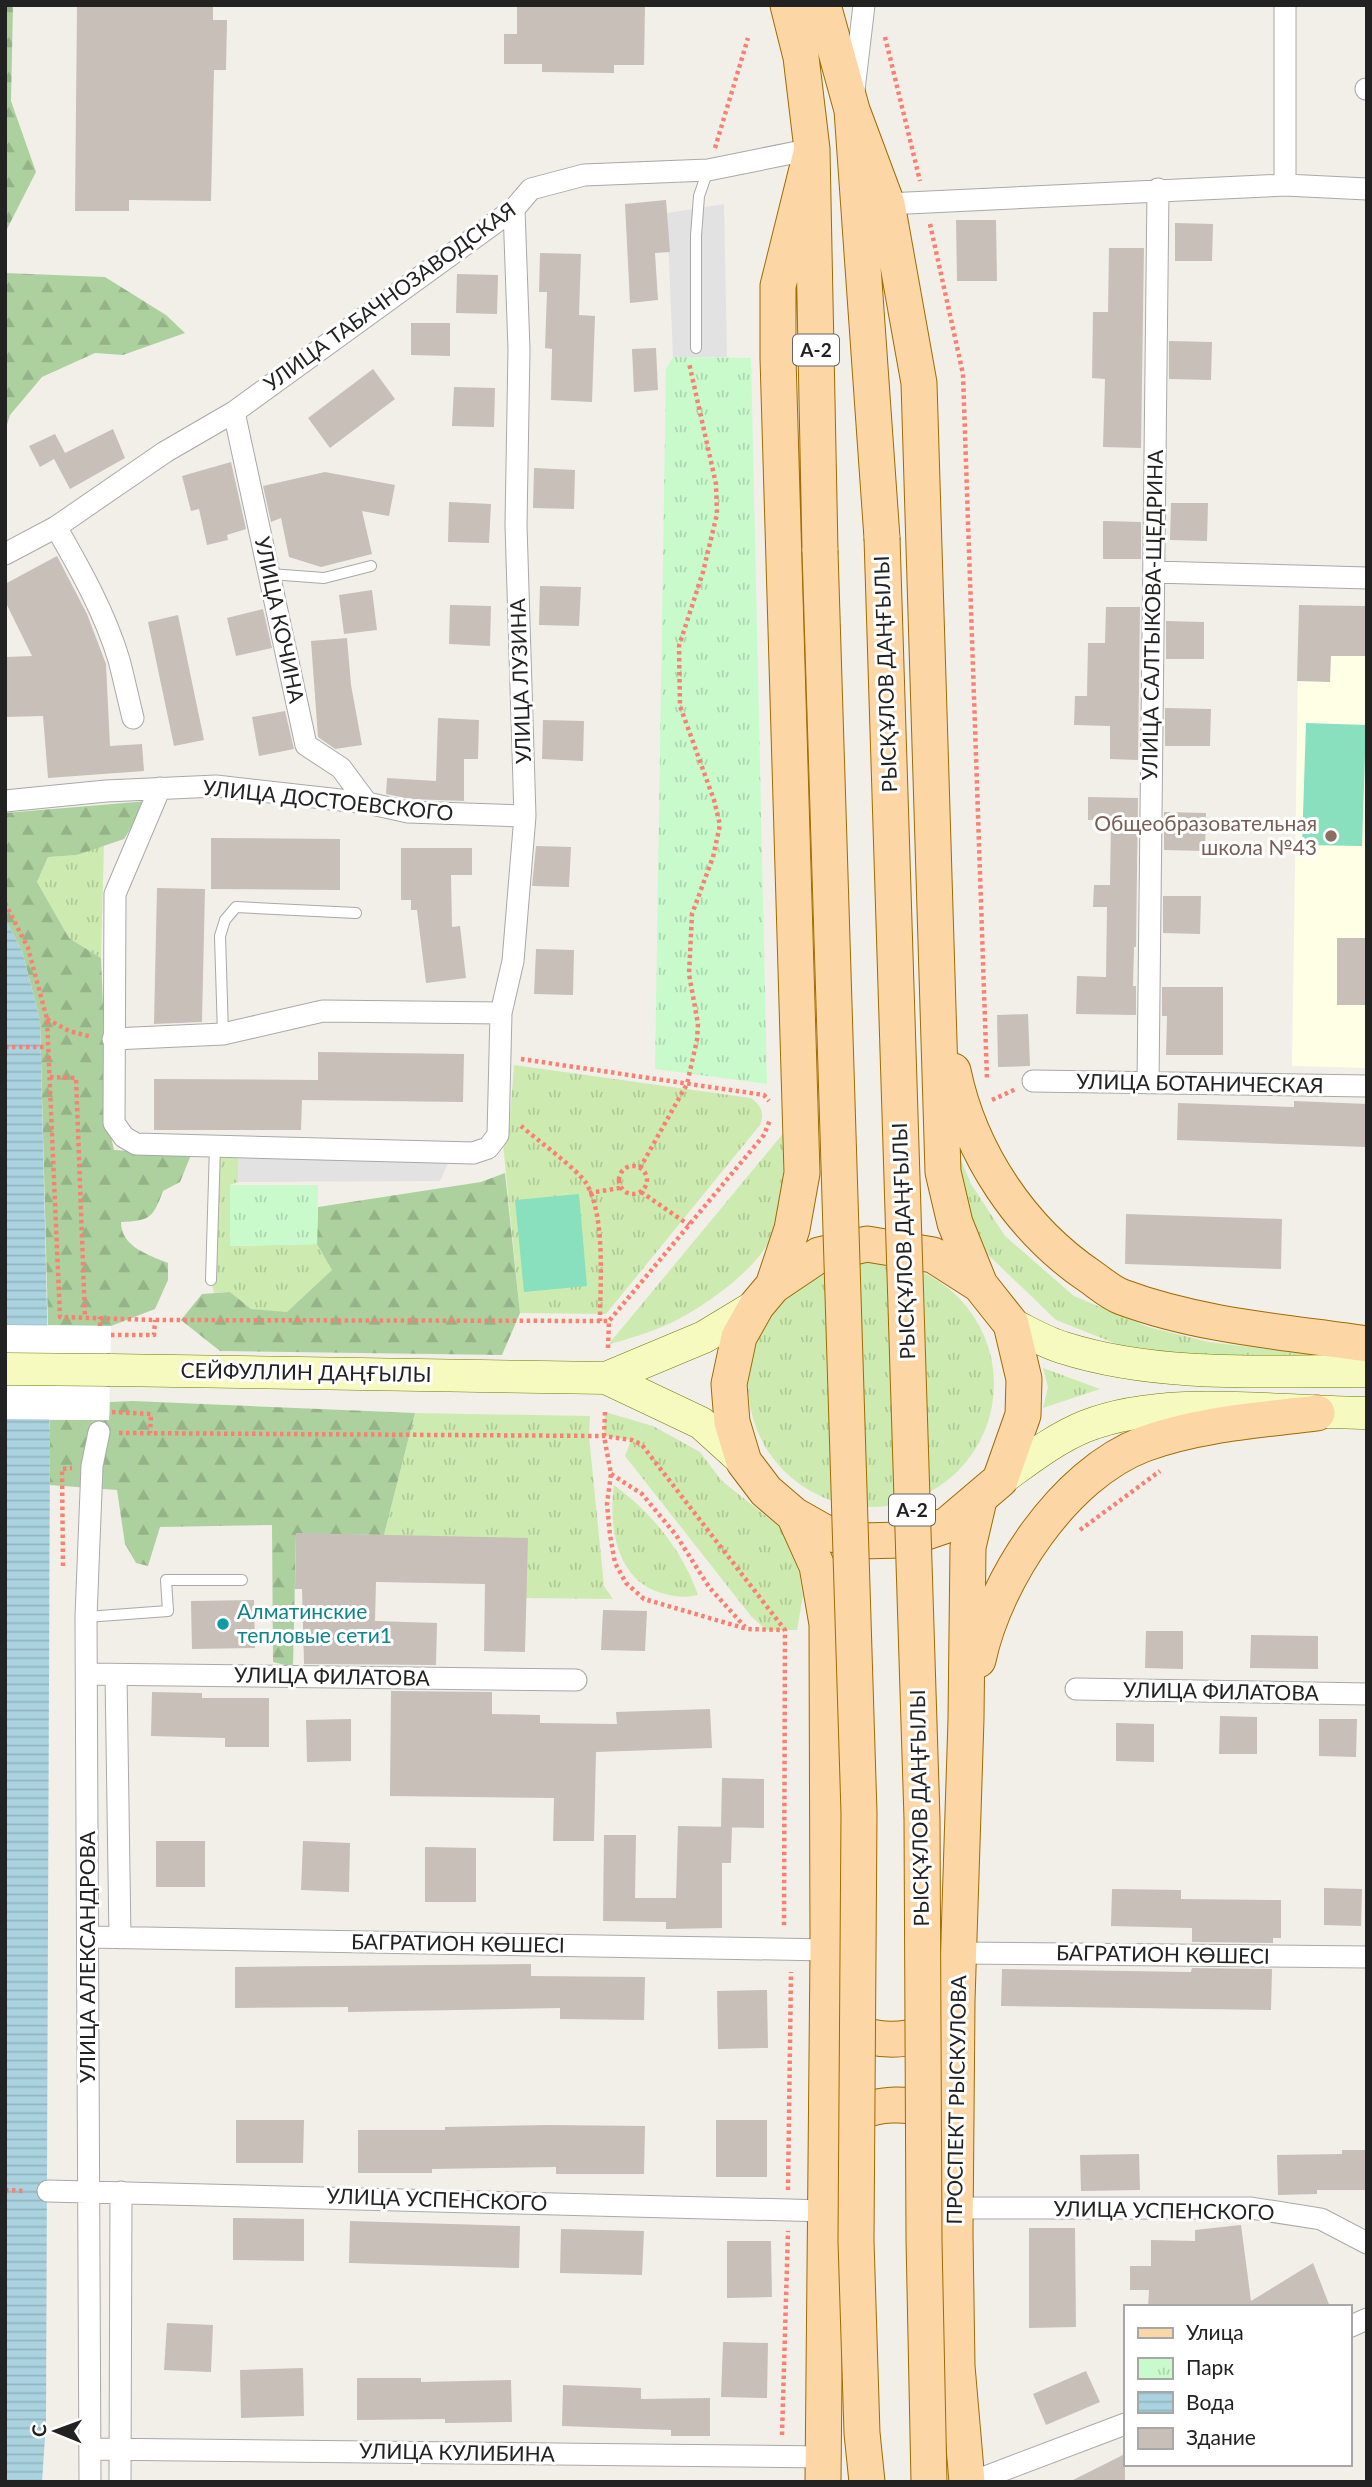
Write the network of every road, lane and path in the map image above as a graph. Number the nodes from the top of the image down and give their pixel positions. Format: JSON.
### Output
{"nodes":[{"id":1,"x":788,"y":5,"type":"edge"},
{"id":2,"x":823,"y":5,"type":"edge"},
{"id":3,"x":864,"y":5,"type":"edge"},
{"id":4,"x":1285,"y":5,"type":"edge"},
{"id":5,"x":883,"y":32,"type":"dead end"},
{"id":6,"x":748,"y":38,"type":"dead end"},
{"id":7,"x":852,"y":110,"type":"junction"},
{"id":8,"x":812,"y":149,"type":"junction"},
{"id":9,"x":708,"y":170,"type":"junction"},
{"id":10,"x":1285,"y":185,"type":"junction"},
{"id":11,"x":1158,"y":189,"type":"junction"},
{"id":12,"x":1367,"y":189,"type":"edge"},
{"id":13,"x":925,"y":202,"type":"junction"},
{"id":14,"x":887,"y":204,"type":"junction"},
{"id":15,"x":514,"y":209,"type":"junction"},
{"id":16,"x":696,"y":348,"type":"dead end"},
{"id":17,"x":688,"y":357,"type":"dead end"},
{"id":18,"x":234,"y":412,"type":"junction"},
{"id":19,"x":57,"y":527,"type":"junction"},
{"id":20,"x":5,"y":554,"type":"edge"},
{"id":21,"x":371,"y":566,"type":"dead end"},
{"id":22,"x":1154,"y":572,"type":"junction"},
{"id":23,"x":270,"y":574,"type":"junction"},
{"id":24,"x":1367,"y":578,"type":"edge"},
{"id":25,"x":132,"y":718,"type":"dead end"},
{"id":26,"x":160,"y":788,"type":"junction"},
{"id":27,"x":5,"y":801,"type":"edge"},
{"id":28,"x":367,"y":803,"type":"junction"},
{"id":29,"x":525,"y":816,"type":"junction"},
{"id":30,"x":5,"y":904,"type":"edge"},
{"id":31,"x":356,"y":913,"type":"dead end"},
{"id":32,"x":939,"y":1006,"type":"junction"},
{"id":33,"x":501,"y":1013,"type":"junction"},
{"id":34,"x":47,"y":1019,"type":"junction"},
{"id":35,"x":223,"y":1034,"type":"junction"},
{"id":36,"x":113,"y":1038,"type":"junction"},
{"id":37,"x":5,"y":1047,"type":"edge"},
{"id":38,"x":47,"y":1047,"type":"junction"},
{"id":39,"x":500,"y":1056,"type":"junction"},
{"id":40,"x":50,"y":1077,"type":"junction"},
{"id":41,"x":1032,"y":1081,"type":"dead end"},
{"id":42,"x":1148,"y":1083,"type":"junction"},
{"id":43,"x":687,"y":1084,"type":"junction"},
{"id":44,"x":1367,"y":1086,"type":"edge"},
{"id":45,"x":988,"y":1102,"type":"dead end"},
{"id":46,"x":772,"y":1104,"type":"dead end"},
{"id":47,"x":771,"y":1111,"type":"dead end"},
{"id":48,"x":499,"y":1119,"type":"junction"},
{"id":49,"x":215,"y":1146,"type":"junction"},
{"id":50,"x":640,"y":1168,"type":"junction"},
{"id":51,"x":620,"y":1188,"type":"junction"},
{"id":52,"x":641,"y":1192,"type":"junction"},
{"id":53,"x":589,"y":1193,"type":"junction"},
{"id":54,"x":689,"y":1225,"type":"junction"},
{"id":55,"x":211,"y":1280,"type":"dead end"},
{"id":56,"x":980,"y":1286,"type":"junction"},
{"id":57,"x":765,"y":1296,"type":"junction"},
{"id":58,"x":86,"y":1317,"type":"junction"},
{"id":59,"x":100,"y":1317,"type":"junction"},
{"id":60,"x":155,"y":1320,"type":"junction"},
{"id":61,"x":600,"y":1321,"type":"junction"},
{"id":62,"x":609,"y":1321,"type":"junction"},
{"id":63,"x":1011,"y":1324,"type":"junction"},
{"id":64,"x":100,"y":1326,"type":"dead end"},
{"id":65,"x":110,"y":1335,"type":"dead end"},
{"id":66,"x":1366,"y":1349,"type":"edge"},
{"id":67,"x":607,"y":1364,"type":"junction"},
{"id":68,"x":5,"y":1369,"type":"edge"},
{"id":69,"x":110,"y":1412,"type":"dead end"},
{"id":70,"x":605,"y":1412,"type":"dead end"},
{"id":71,"x":1317,"y":1413,"type":"junction"},
{"id":72,"x":1367,"y":1413,"type":"edge"},
{"id":73,"x":99,"y":1432,"type":"joint"},
{"id":74,"x":150,"y":1433,"type":"junction"},
{"id":75,"x":604,"y":1436,"type":"junction"},
{"id":76,"x":744,"y":1462,"type":"junction"},
{"id":77,"x":1161,"y":1471,"type":"dead end"},
{"id":78,"x":611,"y":1474,"type":"junction"},
{"id":79,"x":990,"y":1490,"type":"junction"},
{"id":80,"x":794,"y":1515,"type":"junction"},
{"id":81,"x":1079,"y":1531,"type":"dead end"},
{"id":82,"x":243,"y":1580,"type":"dead end"},
{"id":83,"x":86,"y":1617,"type":"junction"},
{"id":84,"x":747,"y":1629,"type":"junction"},
{"id":85,"x":785,"y":1630,"type":"junction"},
{"id":86,"x":87,"y":1674,"type":"junction"},
{"id":87,"x":116,"y":1675,"type":"junction"},
{"id":88,"x":576,"y":1680,"type":"dead end"},
{"id":89,"x":1076,"y":1689,"type":"dead end"},
{"id":90,"x":1367,"y":1694,"type":"edge"},
{"id":91,"x":966,"y":1718,"type":"junction"},
{"id":92,"x":88,"y":1937,"type":"junction"},
{"id":93,"x":120,"y":1938,"type":"junction"},
{"id":94,"x":784,"y":1950,"type":"junction"},
{"id":95,"x":828,"y":1950,"type":"junction"},
{"id":96,"x":960,"y":1953,"type":"junction"},
{"id":97,"x":1367,"y":1957,"type":"edge"},
{"id":98,"x":957,"y":2001,"type":"junction"},
{"id":99,"x":827,"y":2011,"type":"junction"},
{"id":100,"x":956,"y":2133,"type":"junction"},
{"id":101,"x":825,"y":2137,"type":"junction"},
{"id":102,"x":48,"y":2191,"type":"dead end"},
{"id":103,"x":88,"y":2191,"type":"junction"},
{"id":104,"x":121,"y":2192,"type":"junction"},
{"id":105,"x":955,"y":2208,"type":"junction"},
{"id":106,"x":826,"y":2211,"type":"junction"},
{"id":107,"x":1367,"y":2243,"type":"edge"},
{"id":108,"x":1367,"y":2319,"type":"edge"},
{"id":109,"x":1351,"y":2326,"type":"edge"},
{"id":110,"x":1124,"y":2424,"type":"edge"},
{"id":111,"x":90,"y":2449,"type":"junction"},
{"id":112,"x":120,"y":2449,"type":"junction"},
{"id":113,"x":823,"y":2470,"type":"edge"},
{"id":114,"x":90,"y":2482,"type":"edge"},
{"id":115,"x":120,"y":2482,"type":"edge"},
{"id":116,"x":867,"y":2482,"type":"edge"},
{"id":117,"x":929,"y":2482,"type":"edge"},
{"id":118,"x":970,"y":2482,"type":"edge"}],
"edges":[{"from":1,"to":8,"type":"main road","number":"A-2"},
{"from":2,"to":7,"type":"main road","name":"РЫСҚҰЛОВ ДАҢҒЫЛЫ"},
{"from":3,"to":7,"type":"street"},
{"from":4,"to":10,"type":"street"},
{"from":5,"to":13,"type":"path"},
{"from":6,"to":9,"type":"path"},
{"from":7,"to":14,"type":"main road"},
{"from":7,"to":117,"type":"main road","name":"РЫСҚҰЛОВ ДАҢҒЫЛЫ","number":"A-2","bridge":true},
{"from":8,"to":9,"type":"street","name":"УЛИЦА ТАБАЧНОЗАВОДСКАЯ"},
{"from":8,"to":57,"type":"main road"},
{"from":8,"to":116,"type":"main road","number":"A-2","bridge":true},
{"from":9,"to":15,"type":"street","name":"УЛИЦА ТАБАЧНОЗАВОДСКАЯ"},
{"from":9,"to":16,"type":"lane"},
{"from":10,"to":11,"type":"street"},
{"from":10,"to":12,"type":"street"},
{"from":11,"to":13,"type":"street"},
{"from":11,"to":22,"type":"street","name":"УЛИЦА САЛТЫКОВА-ЩЕДРИНА"},
{"from":13,"to":14,"type":"street"},
{"from":13,"to":45,"type":"path"},
{"from":14,"to":32,"type":"main road"},
{"from":15,"to":18,"type":"street","name":"УЛИЦА ТАБАЧНОЗАВОДСКАЯ"},
{"from":15,"to":29,"type":"street","name":"УЛИЦА ЛУЗИНА"},
{"from":17,"to":43,"type":"path"},
{"from":18,"to":19,"type":"street","name":"УЛИЦА ТАБАЧНОЗАВОДСКАЯ"},
{"from":18,"to":23,"type":"street","name":"УЛИЦА КОЧИНА"},
{"from":19,"to":20,"type":"street","name":"УЛИЦА ТАБАЧНОЗАВОДСКАЯ"},
{"from":19,"to":25,"type":"street"},
{"from":21,"to":23,"type":"lane"},
{"from":22,"to":24,"type":"street"},
{"from":22,"to":42,"type":"street","name":"УЛИЦА САЛТЫКОВА-ЩЕДРИНА"},
{"from":23,"to":28,"type":"street","name":"УЛИЦА КОЧИНА"},
{"from":26,"to":27,"type":"street","name":"УЛИЦА ДОСТОЕВСКОГО"},
{"from":26,"to":28,"type":"street","name":"УЛИЦА ДОСТОЕВСКОГО"},
{"from":26,"to":36,"type":"street"},
{"from":28,"to":29,"type":"street","name":"УЛИЦА ДОСТОЕВСКОГО"},
{"from":29,"to":33,"type":"street","name":"УЛИЦА ЛУЗИНА"},
{"from":30,"to":34,"type":"path"},
{"from":31,"to":35,"type":"lane"},
{"from":32,"to":56,"type":"main road"},
{"from":32,"to":66,"type":"main road"},
{"from":33,"to":35,"type":"street"},
{"from":33,"to":39,"type":"street","name":"УЛИЦА ЛУЗИНА"},
{"from":34,"to":36,"type":"path"},
{"from":34,"to":38,"type":"path"},
{"from":35,"to":36,"type":"street"},
{"from":36,"to":49,"type":"street"},
{"from":37,"to":38,"type":"path"},
{"from":38,"to":40,"type":"path"},
{"from":39,"to":43,"type":"path"},
{"from":39,"to":48,"type":"street","name":"УЛИЦА ЛУЗИНА"},
{"from":40,"to":58,"type":"path"},
{"from":40,"to":58,"type":"path"},
{"from":41,"to":42,"type":"street","name":"УЛИЦА БОТАНИЧЕСКАЯ"},
{"from":42,"to":44,"type":"street","name":"УЛИЦА БОТАНИЧЕСКАЯ"},
{"from":43,"to":46,"type":"path"},
{"from":43,"to":50,"type":"path"},
{"from":47,"to":54,"type":"path"},
{"from":48,"to":49,"type":"street","name":"УЛИЦА ЛУЗИНА"},
{"from":48,"to":53,"type":"path"},
{"from":49,"to":55,"type":"lane"},
{"from":50,"to":51,"type":"path"},
{"from":50,"to":52,"type":"path"},
{"from":51,"to":52,"type":"path"},
{"from":51,"to":53,"type":"path"},
{"from":52,"to":54,"type":"path"},
{"from":53,"to":61,"type":"path"},
{"from":54,"to":62,"type":"path"},
{"from":56,"to":57,"type":"main road"},
{"from":56,"to":63,"type":"main road"},
{"from":57,"to":67,"type":"main road","name":"СЕЙФУЛЛИН ДАҢҒЫЛЫ"},
{"from":57,"to":76,"type":"main road"},
{"from":58,"to":59,"type":"path"},
{"from":59,"to":60,"type":"path"},
{"from":59,"to":64,"type":"path"},
{"from":60,"to":61,"type":"path"},
{"from":60,"to":65,"type":"path"},
{"from":61,"to":62,"type":"path"},
{"from":62,"to":67,"type":"path"},
{"from":63,"to":66,"type":"main road"},
{"from":63,"to":79,"type":"main road"},
{"from":67,"to":68,"type":"main road","name":"СЕЙФУЛЛИН ДАҢҒЫЛЫ","bridge":true},
{"from":67,"to":76,"type":"main road","name":"СЕЙФУЛЛИН ДАҢҒЫЛЫ"},
{"from":69,"to":74,"type":"path"},
{"from":70,"to":75,"type":"path"},
{"from":71,"to":72,"type":"main road"},
{"from":71,"to":79,"type":"main road"},
{"from":71,"to":91,"type":"main road"},
{"from":73,"to":74,"type":"path"},
{"from":73,"to":83,"type":"street","name":"УЛИЦА АЛЕКСАНДРОВА"},
{"from":74,"to":75,"type":"path"},
{"from":75,"to":78,"type":"path"},
{"from":75,"to":85,"type":"path"},
{"from":76,"to":80,"type":"main road"},
{"from":77,"to":81,"type":"path"},
{"from":78,"to":84,"type":"path"},
{"from":78,"to":84,"type":"path"},
{"from":79,"to":80,"type":"main road"},
{"from":79,"to":91,"type":"main road"},
{"from":80,"to":95,"type":"main road"},
{"from":82,"to":83,"type":"lane"},
{"from":83,"to":86,"type":"street","name":"УЛИЦА АЛЕКСАНДРОВА"},
{"from":84,"to":85,"type":"path"},
{"from":85,"to":94,"type":"path"},
{"from":86,"to":87,"type":"street","name":"УЛИЦА ФИЛАТОВА"},
{"from":86,"to":92,"type":"street","name":"УЛИЦА АЛЕКСАНДРОВА"},
{"from":87,"to":88,"type":"street","name":"УЛИЦА ФИЛАТОВА"},
{"from":87,"to":93,"type":"street"},
{"from":89,"to":90,"type":"street","name":"УЛИЦА ФИЛАТОВА"},
{"from":91,"to":96,"type":"main road","name":"ПРОСПЕКТ РЫСКУЛОВА"},
{"from":92,"to":93,"type":"street","name":"БАГРАТИОН КӨШЕСІ"},
{"from":92,"to":103,"type":"street","name":"УЛИЦА АЛЕКСАНДРОВА"},
{"from":93,"to":94,"type":"street","name":"БАГРАТИОН КӨШЕСІ"},
{"from":94,"to":95,"type":"street","name":"БАГРАТИОН КӨШЕСІ"},
{"from":95,"to":99,"type":"main road"},
{"from":96,"to":97,"type":"street","name":"БАГРАТИОН КӨШЕСІ"},
{"from":96,"to":98,"type":"main road","name":"ПРОСПЕКТ РЫСКУЛОВА"},
{"from":98,"to":99,"type":"main road"},
{"from":98,"to":100,"type":"main road","name":"ПРОСПЕКТ РЫСКУЛОВА"},
{"from":99,"to":101,"type":"main road"},
{"from":100,"to":101,"type":"main road"},
{"from":100,"to":105,"type":"main road","name":"ПРОСПЕКТ РЫСКУЛОВА"},
{"from":101,"to":106,"type":"main road"},
{"from":102,"to":103,"type":"street","name":"УЛИЦА УСПЕНСКОГО"},
{"from":103,"to":104,"type":"street","name":"УЛИЦА УСПЕНСКОГО"},
{"from":103,"to":111,"type":"street","name":"УЛИЦА АЛЕКСАНДРОВА"},
{"from":104,"to":106,"type":"street","name":"УЛИЦА УСПЕНСКОГО"},
{"from":104,"to":112,"type":"street"},
{"from":105,"to":107,"type":"street","name":"УЛИЦА УСПЕНСКОГО"},
{"from":105,"to":118,"type":"main road","name":"ПРОСПЕКТ РЫСКУЛОВА"},
{"from":106,"to":113,"type":"main road"},
{"from":108,"to":109,"type":"street"},
{"from":110,"to":118,"type":"street"},
{"from":111,"to":112,"type":"street","name":"УЛИЦА КУЛИБИНА"},
{"from":111,"to":114,"type":"street","name":"УЛИЦА АЛЕКСАНДРОВА"},
{"from":112,"to":113,"type":"street","name":"УЛИЦА КУЛИБИНА"},
{"from":112,"to":115,"type":"street"}]}
